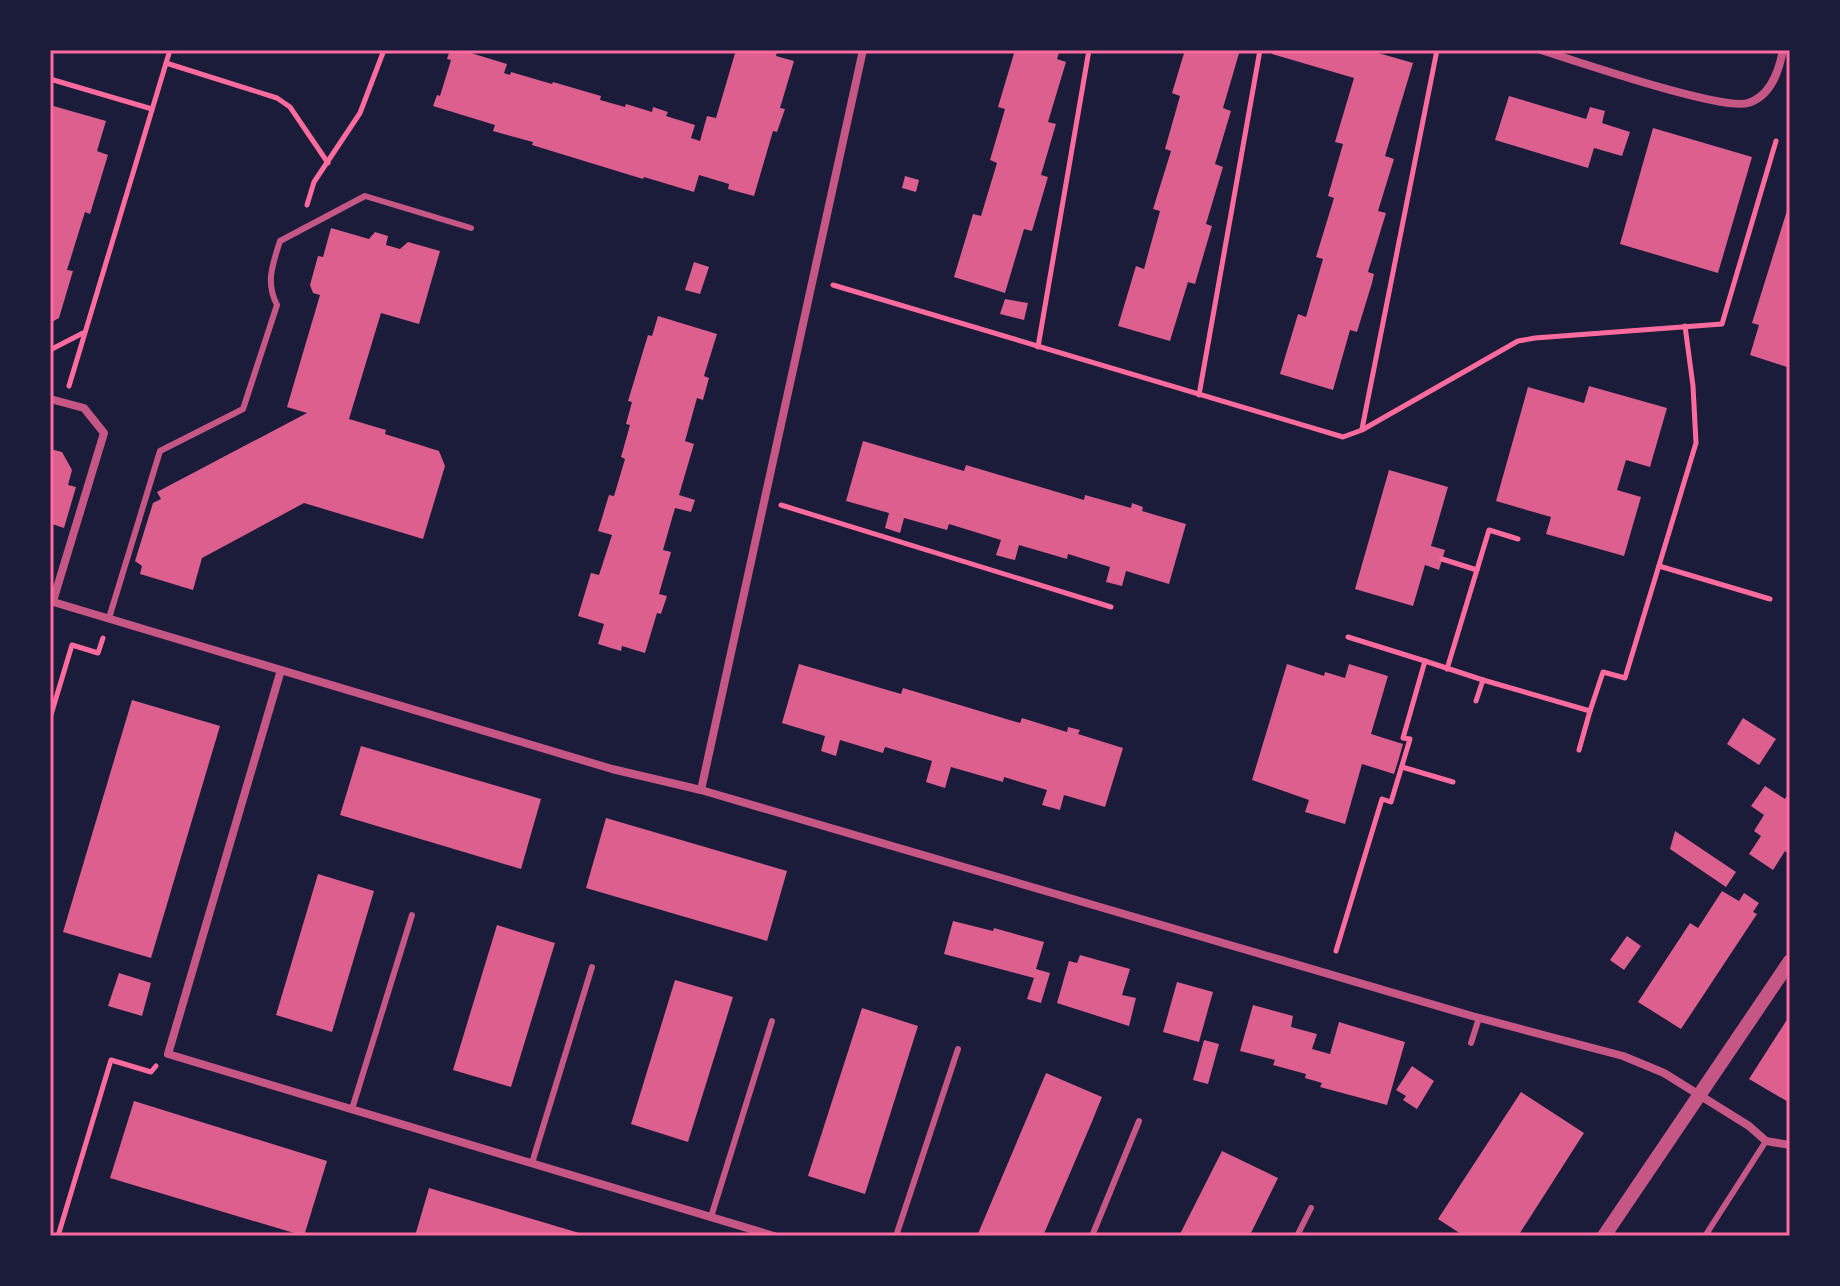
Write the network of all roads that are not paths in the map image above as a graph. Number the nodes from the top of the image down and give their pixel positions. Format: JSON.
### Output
{"nodes":[{"id":1,"x":863,"y":50,"type":"edge"},
{"id":2,"x":1541,"y":50,"type":"edge"},
{"id":3,"x":1783,"y":50,"type":"edge"},
{"id":4,"x":471,"y":228,"type":"dead end"},
{"id":5,"x":50,"y":399,"type":"edge"},
{"id":6,"x":51,"y":601,"type":"edge"},
{"id":7,"x":109,"y":618,"type":"junction"},
{"id":8,"x":281,"y":670,"type":"junction"},
{"id":9,"x":701,"y":790,"type":"junction"},
{"id":10,"x":412,"y":915,"type":"dead end"},
{"id":11,"x":1790,"y":961,"type":"edge"},
{"id":12,"x":592,"y":967,"type":"dead end"},
{"id":13,"x":1479,"y":1018,"type":"junction"},
{"id":14,"x":772,"y":1021,"type":"dead end"},
{"id":15,"x":1471,"y":1043,"type":"dead end"},
{"id":16,"x":958,"y":1049,"type":"dead end"},
{"id":17,"x":1698,"y":1095,"type":"junction"},
{"id":18,"x":352,"y":1109,"type":"junction"},
{"id":19,"x":1139,"y":1121,"type":"dead end"},
{"id":20,"x":1766,"y":1141,"type":"junction"},
{"id":21,"x":1790,"y":1145,"type":"edge"},
{"id":22,"x":532,"y":1163,"type":"junction"},
{"id":23,"x":1311,"y":1208,"type":"dead end"},
{"id":24,"x":711,"y":1217,"type":"junction"},
{"id":25,"x":774,"y":1236,"type":"edge"},
{"id":26,"x":896,"y":1236,"type":"edge"},
{"id":27,"x":1092,"y":1236,"type":"edge"},
{"id":28,"x":1297,"y":1236,"type":"edge"},
{"id":29,"x":1604,"y":1236,"type":"edge"},
{"id":30,"x":1705,"y":1236,"type":"edge"}],
"edges":[{"from":1,"to":9,"type":"street"},
{"from":2,"to":3,"type":"street"},
{"from":4,"to":7,"type":"lane"},
{"from":5,"to":6,"type":"street"},
{"from":6,"to":7,"type":"street"},
{"from":7,"to":8,"type":"street"},
{"from":8,"to":9,"type":"street"},
{"from":8,"to":18,"type":"street"},
{"from":9,"to":13,"type":"street"},
{"from":10,"to":18,"type":"lane"},
{"from":11,"to":17,"type":"street"},
{"from":12,"to":22,"type":"lane"},
{"from":13,"to":15,"type":"lane"},
{"from":13,"to":17,"type":"street"},
{"from":14,"to":24,"type":"lane"},
{"from":16,"to":26,"type":"lane"},
{"from":17,"to":20,"type":"street"},
{"from":17,"to":29,"type":"street"},
{"from":18,"to":22,"type":"street"},
{"from":19,"to":27,"type":"lane"},
{"from":20,"to":21,"type":"street"},
{"from":20,"to":30,"type":"lane"},
{"from":22,"to":24,"type":"street"},
{"from":23,"to":28,"type":"lane"},
{"from":24,"to":25,"type":"street"}]}
